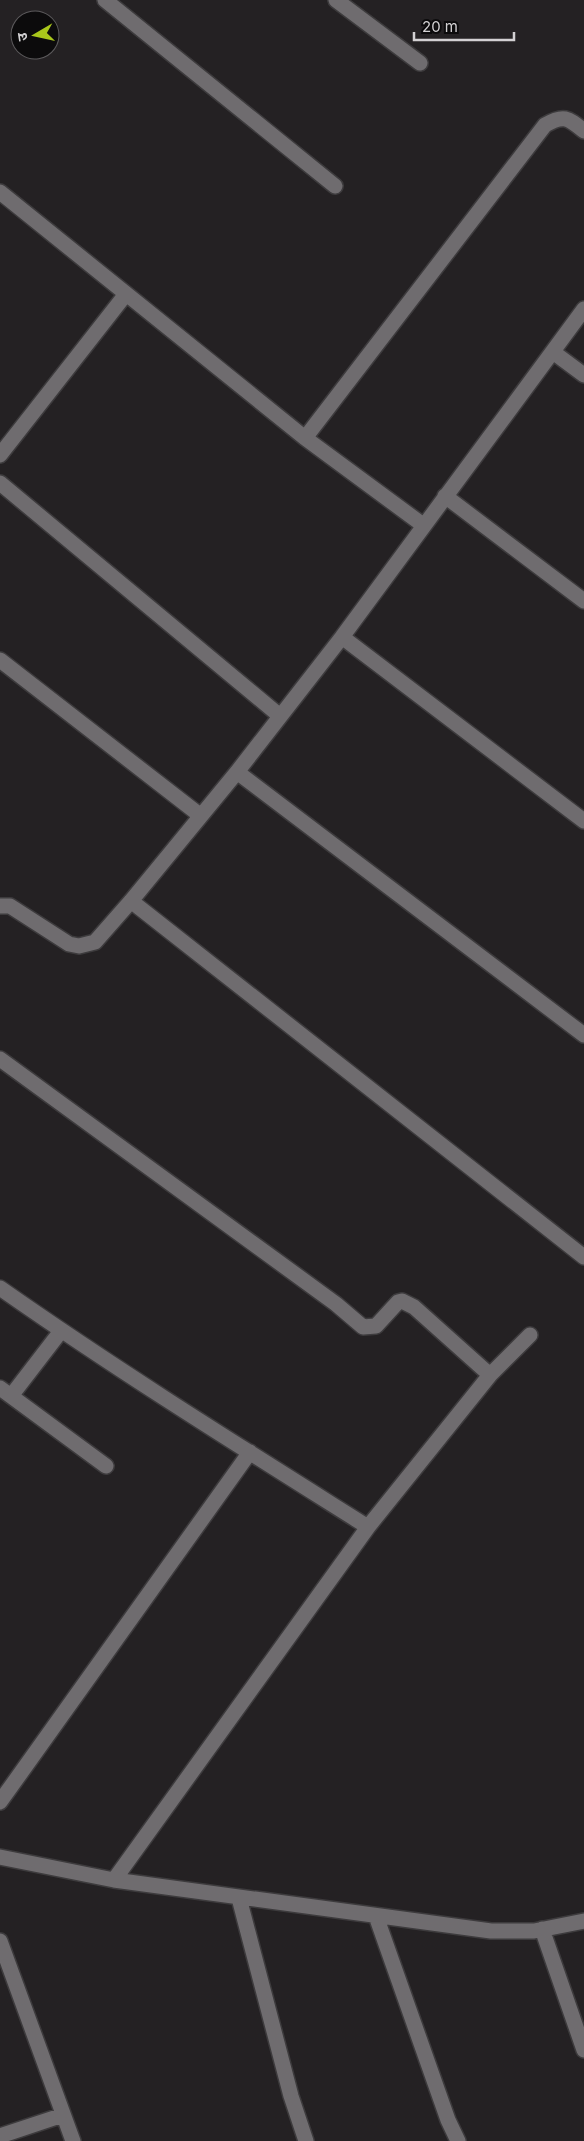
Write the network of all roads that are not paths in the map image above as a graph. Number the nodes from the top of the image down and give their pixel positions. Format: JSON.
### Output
{"nodes":[{"id":1,"x":105,"y":0,"type":"edge"},
{"id":2,"x":336,"y":0,"type":"edge"},
{"id":3,"x":420,"y":63,"type":"dead end"},
{"id":4,"x":584,"y":131,"type":"edge"},
{"id":5,"x":335,"y":186,"type":"dead end"},
{"id":6,"x":0,"y":192,"type":"edge"},
{"id":7,"x":126,"y":294,"type":"junction"},
{"id":8,"x":584,"y":309,"type":"edge"},
{"id":9,"x":553,"y":352,"type":"junction"},
{"id":10,"x":584,"y":375,"type":"edge"},
{"id":11,"x":304,"y":438,"type":"junction"},
{"id":12,"x":0,"y":455,"type":"edge"},
{"id":13,"x":0,"y":483,"type":"edge"},
{"id":14,"x":445,"y":496,"type":"junction"},
{"id":15,"x":423,"y":525,"type":"junction"},
{"id":16,"x":584,"y":601,"type":"edge"},
{"id":17,"x":342,"y":637,"type":"junction"},
{"id":18,"x":0,"y":660,"type":"edge"},
{"id":19,"x":280,"y":716,"type":"junction"},
{"id":20,"x":237,"y":772,"type":"junction"},
{"id":21,"x":201,"y":816,"type":"junction"},
{"id":22,"x":584,"y":821,"type":"edge"},
{"id":23,"x":131,"y":901,"type":"junction"},
{"id":24,"x":0,"y":906,"type":"edge"},
{"id":25,"x":584,"y":1035,"type":"edge"},
{"id":26,"x":0,"y":1059,"type":"edge"},
{"id":27,"x":584,"y":1257,"type":"edge"},
{"id":28,"x":0,"y":1288,"type":"edge"},
{"id":29,"x":61,"y":1331,"type":"junction"},
{"id":30,"x":530,"y":1335,"type":"dead end"},
{"id":31,"x":490,"y":1375,"type":"junction"},
{"id":32,"x":6,"y":1392,"type":"edge"},
{"id":33,"x":250,"y":1452,"type":"junction"},
{"id":34,"x":106,"y":1466,"type":"dead end"},
{"id":35,"x":368,"y":1527,"type":"junction"},
{"id":36,"x":0,"y":1802,"type":"edge"},
{"id":37,"x":0,"y":1857,"type":"edge"},
{"id":38,"x":114,"y":1880,"type":"junction"},
{"id":39,"x":239,"y":1898,"type":"junction"},
{"id":40,"x":376,"y":1916,"type":"junction"},
{"id":41,"x":584,"y":1921,"type":"edge"},
{"id":42,"x":542,"y":1929,"type":"junction"},
{"id":43,"x":0,"y":1941,"type":"edge"},
{"id":44,"x":584,"y":2050,"type":"edge"},
{"id":45,"x":63,"y":2115,"type":"junction"},
{"id":46,"x":0,"y":2136,"type":"edge"},
{"id":47,"x":73,"y":2141,"type":"edge"},
{"id":48,"x":306,"y":2141,"type":"edge"},
{"id":49,"x":458,"y":2141,"type":"edge"}],
"edges":[{"from":1,"to":5,"type":"street"},
{"from":2,"to":3,"type":"street"},
{"from":4,"to":11,"type":"street"},
{"from":6,"to":7,"type":"street"},
{"from":7,"to":11,"type":"street"},
{"from":7,"to":12,"type":"street"},
{"from":8,"to":9,"type":"street"},
{"from":9,"to":10,"type":"street"},
{"from":9,"to":14,"type":"street"},
{"from":11,"to":15,"type":"street"},
{"from":13,"to":19,"type":"street"},
{"from":14,"to":15,"type":"street"},
{"from":14,"to":16,"type":"street"},
{"from":15,"to":17,"type":"street"},
{"from":17,"to":19,"type":"street"},
{"from":17,"to":22,"type":"street"},
{"from":18,"to":21,"type":"street"},
{"from":19,"to":20,"type":"street"},
{"from":20,"to":21,"type":"street"},
{"from":20,"to":25,"type":"street"},
{"from":21,"to":23,"type":"street"},
{"from":23,"to":24,"type":"street"},
{"from":23,"to":27,"type":"street"},
{"from":26,"to":31,"type":"street"},
{"from":28,"to":29,"type":"street"},
{"from":29,"to":32,"type":"street"},
{"from":29,"to":33,"type":"street"},
{"from":30,"to":31,"type":"street"},
{"from":31,"to":35,"type":"street"},
{"from":32,"to":34,"type":"street"},
{"from":33,"to":35,"type":"street"},
{"from":33,"to":36,"type":"street"},
{"from":35,"to":38,"type":"street"},
{"from":37,"to":38,"type":"street"},
{"from":38,"to":39,"type":"street"},
{"from":39,"to":40,"type":"street"},
{"from":39,"to":48,"type":"street"},
{"from":40,"to":42,"type":"street"},
{"from":40,"to":49,"type":"street"},
{"from":41,"to":42,"type":"street"},
{"from":42,"to":44,"type":"street"},
{"from":43,"to":45,"type":"street"},
{"from":45,"to":46,"type":"street"},
{"from":45,"to":47,"type":"street"}]}
